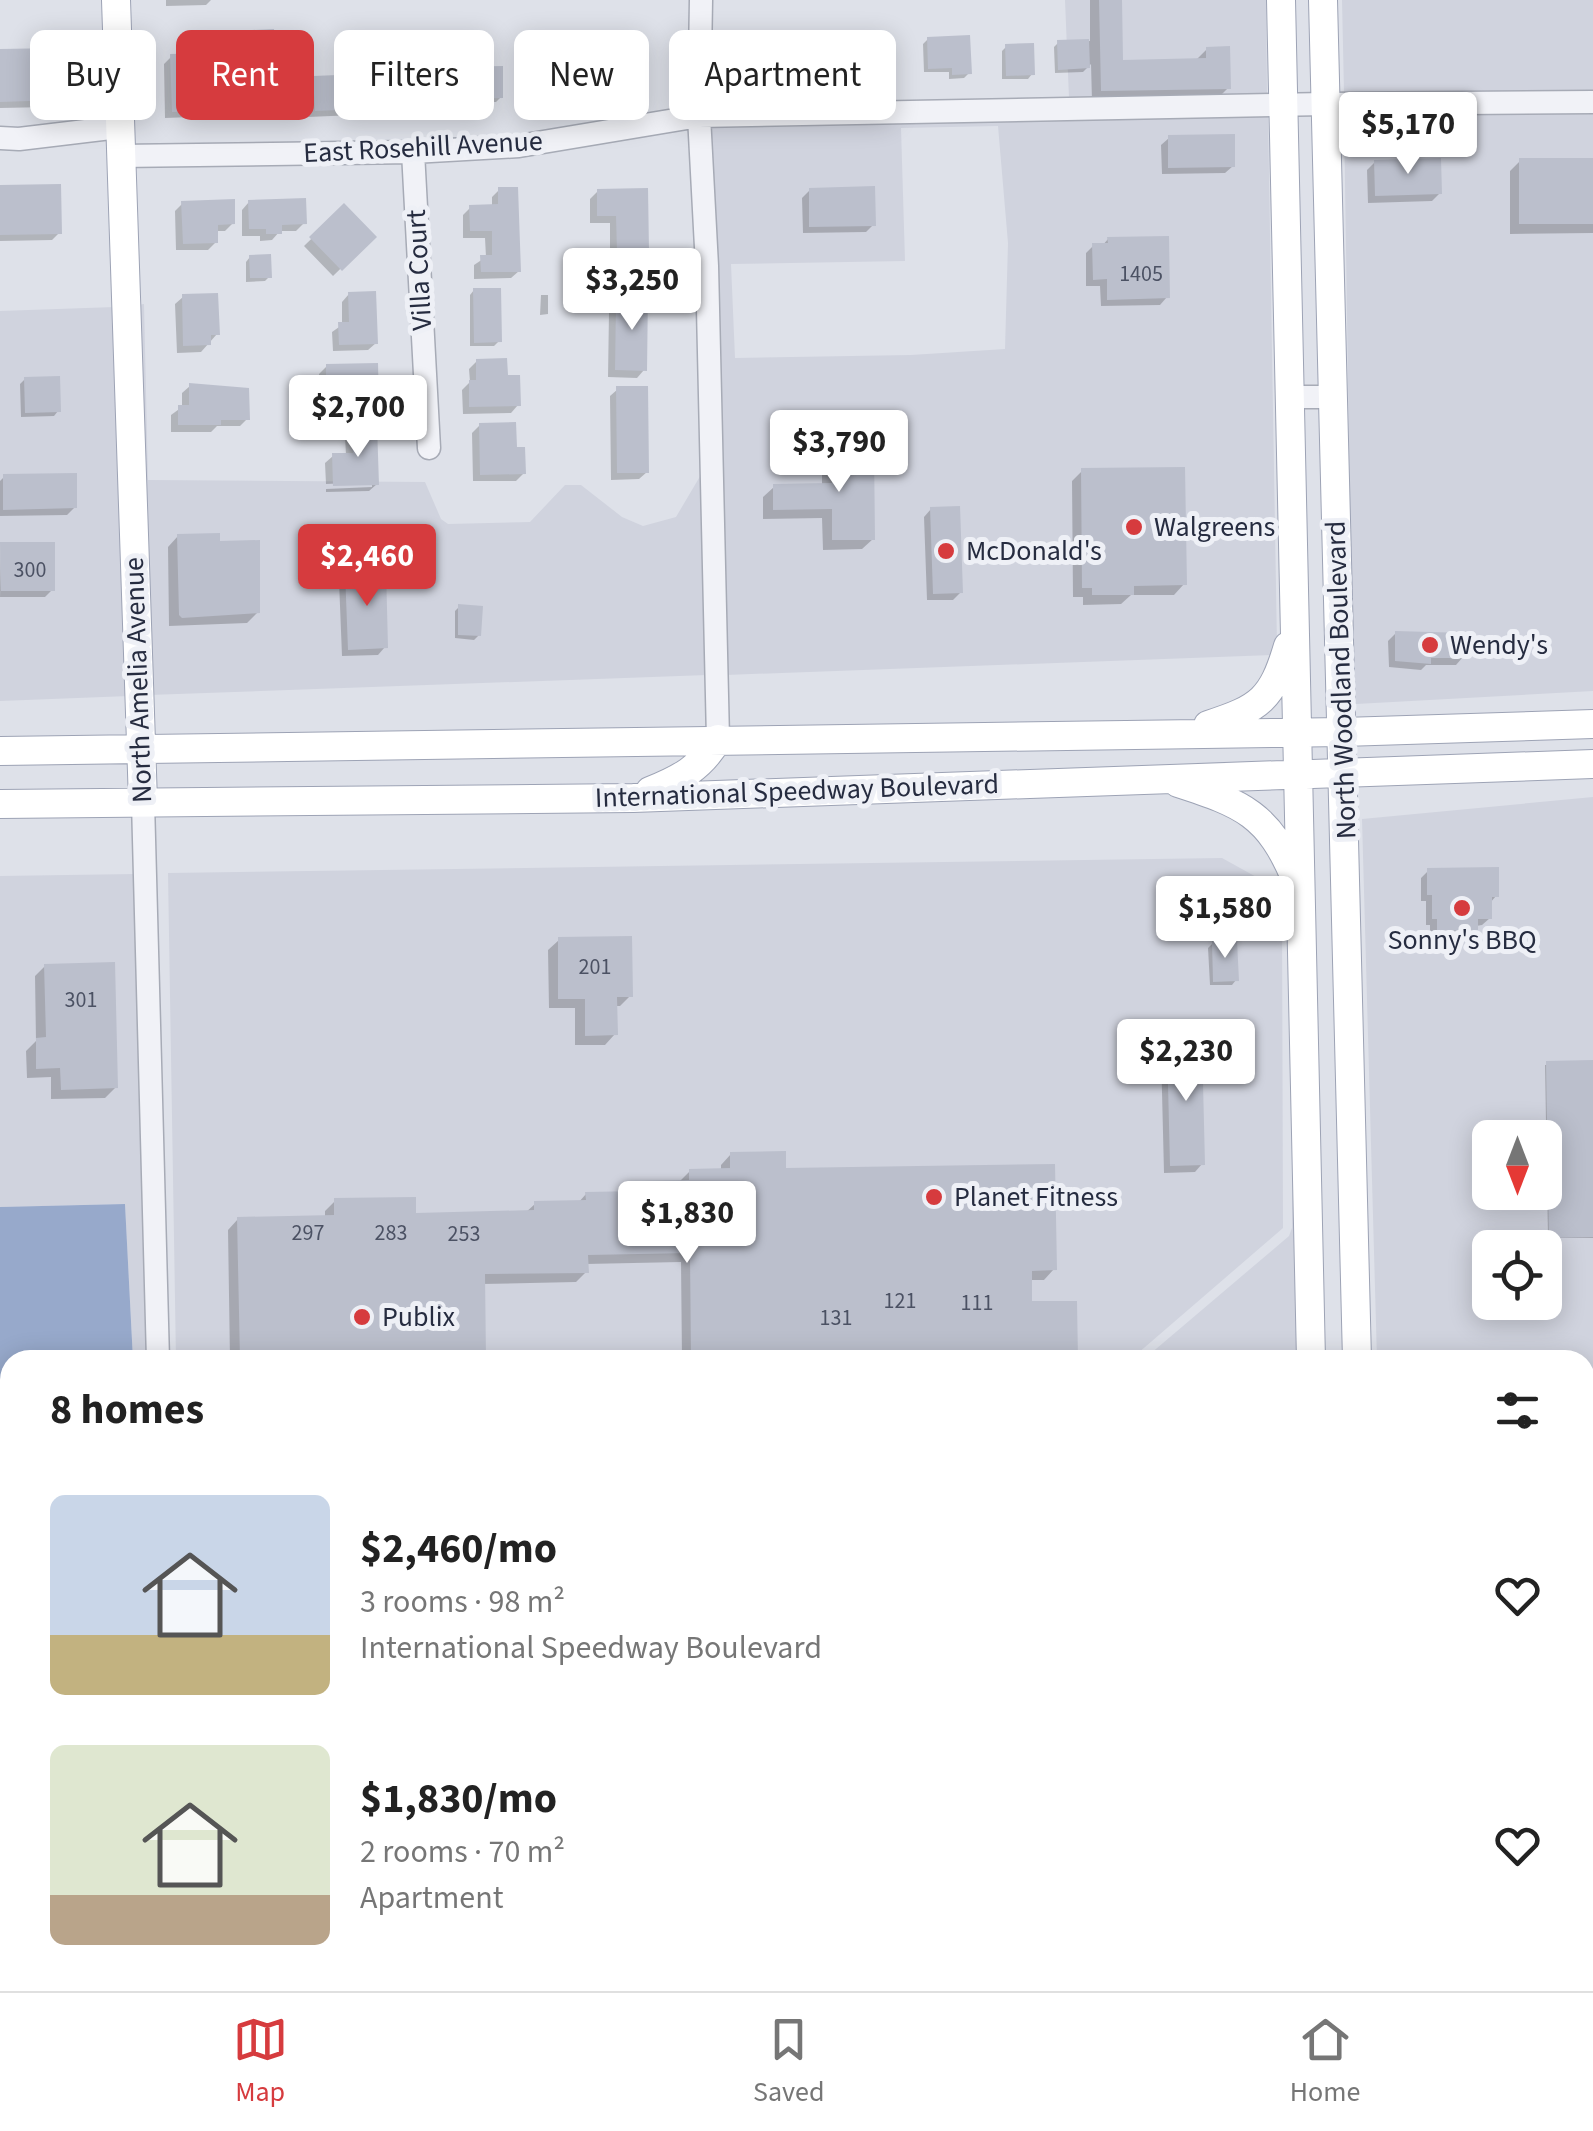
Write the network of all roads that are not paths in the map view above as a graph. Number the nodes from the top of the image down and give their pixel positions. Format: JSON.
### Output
{"nodes":[{"id":1,"x":116,"y":0,"type":"edge"},
{"id":2,"x":701,"y":0,"type":"edge"},
{"id":3,"x":1282,"y":0,"type":"edge"},
{"id":4,"x":1323,"y":0,"type":"edge"},
{"id":5,"x":701,"y":30,"type":"edge"},
{"id":6,"x":1593,"y":102,"type":"edge"},
{"id":7,"x":1285,"y":104,"type":"junction"},
{"id":8,"x":1325,"y":104,"type":"junction"},
{"id":9,"x":896,"y":112,"type":"edge"},
{"id":10,"x":676,"y":120,"type":"edge"},
{"id":11,"x":700,"y":120,"type":"edge"},
{"id":12,"x":119,"y":127,"type":"junction"},
{"id":13,"x":0,"y":138,"type":"edge"},
{"id":14,"x":412,"y":152,"type":"junction"},
{"id":15,"x":120,"y":156,"type":"junction"},
{"id":16,"x":1291,"y":397,"type":"junction"},
{"id":17,"x":1334,"y":397,"type":"junction"},
{"id":18,"x":428,"y":448,"type":"dead end"},
{"id":19,"x":1294,"y":626,"type":"junction"},
{"id":20,"x":1593,"y":724,"type":"edge"},
{"id":21,"x":1523,"y":727,"type":"junction"},
{"id":22,"x":1186,"y":732,"type":"junction"},
{"id":23,"x":1298,"y":732,"type":"junction"},
{"id":24,"x":1343,"y":732,"type":"junction"},
{"id":25,"x":718,"y":739,"type":"junction"},
{"id":26,"x":141,"y":750,"type":"junction"},
{"id":27,"x":0,"y":752,"type":"edge"},
{"id":28,"x":1593,"y":764,"type":"edge"},
{"id":29,"x":1523,"y":766,"type":"junction"},
{"id":30,"x":1300,"y":772,"type":"junction"},
{"id":31,"x":1344,"y":772,"type":"junction"},
{"id":32,"x":1162,"y":778,"type":"junction"},
{"id":33,"x":633,"y":798,"type":"junction"},
{"id":34,"x":143,"y":802,"type":"junction"},
{"id":35,"x":0,"y":804,"type":"edge"},
{"id":36,"x":1302,"y":895,"type":"junction"},
{"id":37,"x":1310,"y":1276,"type":"junction"},
{"id":38,"x":158,"y":1350,"type":"edge"},
{"id":39,"x":1311,"y":1350,"type":"edge"},
{"id":40,"x":1352,"y":1350,"type":"edge"},
{"id":41,"x":1356,"y":1350,"type":"edge"}],
"edges":[{"from":1,"to":12,"type":"main road","name":"North Amelia Avenue"},
{"from":2,"to":5,"type":"street"},
{"from":3,"to":7,"type":"main road","name":"North Woodland Boulevard"},
{"from":4,"to":8,"type":"main road","name":"North Woodland Boulevard"},
{"from":6,"to":8,"type":"street","name":"East Rosehill Avenue"},
{"from":7,"to":8,"type":"street","name":"East Rosehill Avenue"},
{"from":7,"to":9,"type":"street","name":"East Rosehill Avenue"},
{"from":7,"to":16,"type":"main road","name":"North Woodland Boulevard"},
{"from":8,"to":17,"type":"main road","name":"North Woodland Boulevard"},
{"from":10,"to":14,"type":"street","name":"East Rosehill Avenue"},
{"from":11,"to":25,"type":"street"},
{"from":12,"to":13,"type":"street"},
{"from":12,"to":15,"type":"main road","name":"North Amelia Avenue"},
{"from":14,"to":15,"type":"street","name":"East Rosehill Avenue"},
{"from":14,"to":18,"type":"street","name":"Villa Court"},
{"from":15,"to":26,"type":"main road","name":"North Amelia Avenue"},
{"from":16,"to":17,"type":"street"},
{"from":16,"to":19,"type":"main road","name":"North Woodland Boulevard"},
{"from":17,"to":24,"type":"main road","name":"North Woodland Boulevard"},
{"from":19,"to":22,"type":"main road"},
{"from":19,"to":23,"type":"main road","name":"North Woodland Boulevard"},
{"from":20,"to":21,"type":"main road","name":"International Speedway Boulevard"},
{"from":21,"to":24,"type":"main road","name":"International Speedway Boulevard"},
{"from":21,"to":29,"type":"main road"},
{"from":22,"to":23,"type":"main road","name":"International Speedway Boulevard"},
{"from":22,"to":25,"type":"main road","name":"International Speedway Boulevard"},
{"from":23,"to":24,"type":"main road","name":"International Speedway Boulevard"},
{"from":23,"to":30,"type":"main road","name":"North Woodland Boulevard"},
{"from":24,"to":31,"type":"main road","name":"North Woodland Boulevard"},
{"from":25,"to":26,"type":"main road","name":"International Speedway Boulevard"},
{"from":25,"to":33,"type":"main road"},
{"from":26,"to":27,"type":"main road","name":"International Speedway Boulevard"},
{"from":26,"to":34,"type":"main road","name":"North Amelia Avenue"},
{"from":28,"to":29,"type":"main road","name":"International Speedway Boulevard"},
{"from":29,"to":31,"type":"main road","name":"International Speedway Boulevard"},
{"from":30,"to":31,"type":"main road","name":"International Speedway Boulevard"},
{"from":30,"to":32,"type":"main road","name":"International Speedway Boulevard"},
{"from":30,"to":36,"type":"main road","name":"North Woodland Boulevard"},
{"from":31,"to":41,"type":"main road","name":"North Woodland Boulevard"},
{"from":32,"to":33,"type":"main road","name":"International Speedway Boulevard"},
{"from":32,"to":36,"type":"main road"},
{"from":33,"to":34,"type":"main road","name":"International Speedway Boulevard"},
{"from":34,"to":35,"type":"main road","name":"International Speedway Boulevard"},
{"from":34,"to":38,"type":"street","name":"North Amelia Avenue"},
{"from":36,"to":37,"type":"main road","name":"North Woodland Boulevard"},
{"from":37,"to":39,"type":"main road","name":"North Woodland Boulevard"},
{"from":37,"to":40,"type":"main road"}]}
